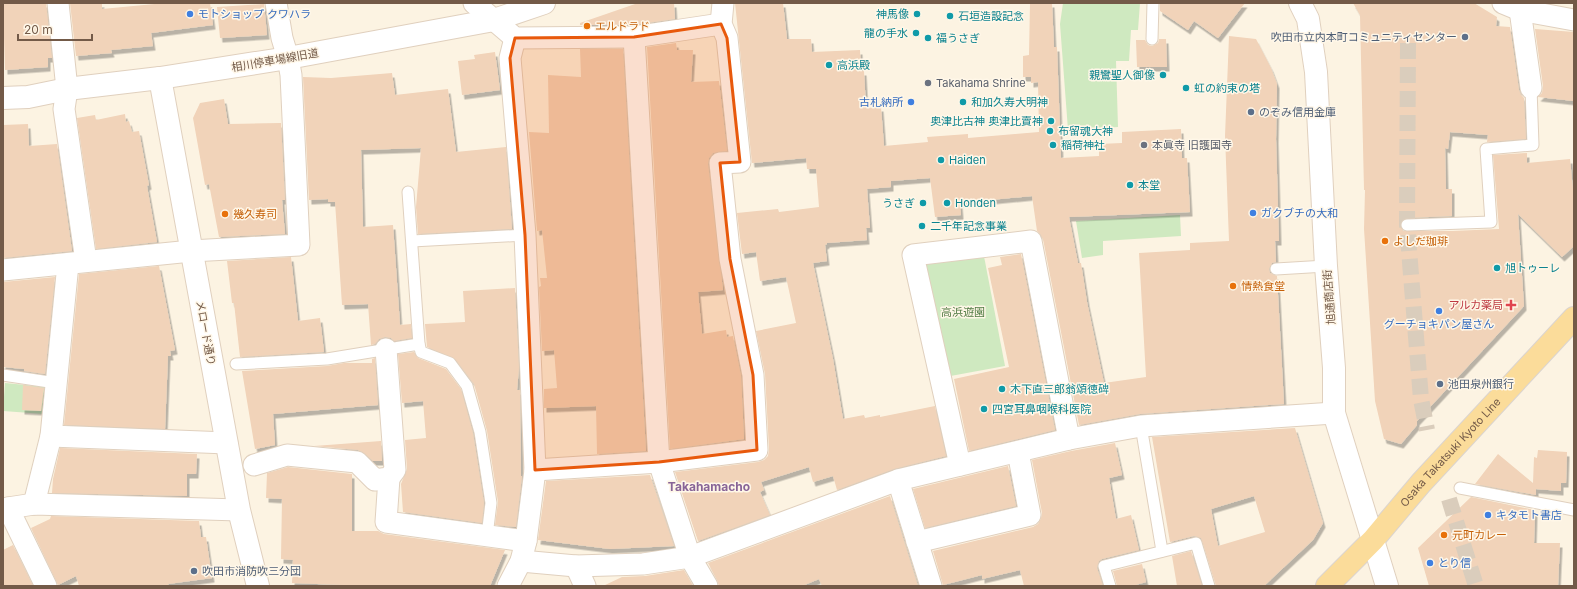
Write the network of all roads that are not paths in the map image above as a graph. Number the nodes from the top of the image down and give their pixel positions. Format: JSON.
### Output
{"nodes":[{"id":1,"x":58,"y":3,"type":"edge"},
{"id":2,"x":276,"y":3,"type":"edge"},
{"id":3,"x":474,"y":3,"type":"edge"},
{"id":4,"x":544,"y":3,"type":"edge"},
{"id":5,"x":723,"y":3,"type":"edge"},
{"id":6,"x":1153,"y":3,"type":"edge"},
{"id":7,"x":1300,"y":3,"type":"edge"},
{"id":8,"x":1512,"y":7,"type":"edge"},
{"id":9,"x":494,"y":20,"type":"junction"},
{"id":10,"x":1574,"y":20,"type":"edge"},
{"id":11,"x":721,"y":24,"type":"junction"},
{"id":12,"x":634,"y":37,"type":"junction"},
{"id":13,"x":515,"y":38,"type":"junction"},
{"id":14,"x":1152,"y":39,"type":"dead end"},
{"id":15,"x":288,"y":58,"type":"junction"},
{"id":16,"x":160,"y":78,"type":"junction"},
{"id":17,"x":1532,"y":88,"type":"joint"},
{"id":18,"x":66,"y":89,"type":"junction"},
{"id":19,"x":3,"y":98,"type":"edge"},
{"id":20,"x":408,"y":192,"type":"dead end"},
{"id":21,"x":1407,"y":225,"type":"dead end"},
{"id":22,"x":525,"y":235,"type":"junction"},
{"id":23,"x":412,"y":240,"type":"junction"},
{"id":24,"x":191,"y":251,"type":"junction"},
{"id":25,"x":77,"y":262,"type":"junction"},
{"id":26,"x":1326,"y":266,"type":"junction"},
{"id":27,"x":1276,"y":269,"type":"dead end"},
{"id":28,"x":3,"y":270,"type":"edge"},
{"id":29,"x":1572,"y":325,"type":"edge"},
{"id":30,"x":419,"y":344,"type":"junction"},
{"id":31,"x":386,"y":349,"type":"junction"},
{"id":32,"x":236,"y":364,"type":"dead end"},
{"id":33,"x":3,"y":375,"type":"edge"},
{"id":34,"x":56,"y":382,"type":"junction"},
{"id":35,"x":1334,"y":413,"type":"junction"},
{"id":36,"x":1141,"y":426,"type":"junction"},
{"id":37,"x":51,"y":436,"type":"junction"},
{"id":38,"x":1069,"y":439,"type":"junction"},
{"id":39,"x":226,"y":443,"type":"junction"},
{"id":40,"x":1018,"y":452,"type":"junction"},
{"id":41,"x":659,"y":462,"type":"junction"},
{"id":42,"x":254,"y":465,"type":"dead end"},
{"id":43,"x":960,"y":465,"type":"junction"},
{"id":44,"x":535,"y":470,"type":"junction"},
{"id":45,"x":389,"y":478,"type":"junction"},
{"id":46,"x":898,"y":480,"type":"junction"},
{"id":47,"x":1460,"y":488,"type":"dead end"},
{"id":48,"x":34,"y":504,"type":"junction"},
{"id":49,"x":5,"y":509,"type":"edge"},
{"id":50,"x":239,"y":510,"type":"junction"},
{"id":51,"x":1574,"y":510,"type":"edge"},
{"id":52,"x":486,"y":536,"type":"junction"},
{"id":53,"x":1373,"y":540,"type":"junction"},
{"id":54,"x":526,"y":541,"type":"junction"},
{"id":55,"x":917,"y":542,"type":"junction"},
{"id":56,"x":1162,"y":551,"type":"junction"},
{"id":57,"x":690,"y":557,"type":"junction"},
{"id":58,"x":521,"y":561,"type":"junction"},
{"id":59,"x":576,"y":566,"type":"junction"},
{"id":60,"x":46,"y":586,"type":"edge"},
{"id":61,"x":258,"y":586,"type":"edge"},
{"id":62,"x":508,"y":586,"type":"edge"},
{"id":63,"x":585,"y":586,"type":"edge"},
{"id":64,"x":707,"y":586,"type":"edge"},
{"id":65,"x":931,"y":586,"type":"edge"},
{"id":66,"x":1110,"y":586,"type":"edge"},
{"id":67,"x":1209,"y":586,"type":"edge"},
{"id":68,"x":1327,"y":586,"type":"edge"},
{"id":69,"x":1387,"y":586,"type":"edge"}],
"edges":[{"from":1,"to":18,"type":"street"},
{"from":2,"to":15,"type":"street"},
{"from":3,"to":9,"type":"street"},
{"from":4,"to":9,"type":"street","name":"相川停車場線旧道"},
{"from":5,"to":11,"type":"street"},
{"from":6,"to":14,"type":"lane"},
{"from":7,"to":26,"type":"street","name":"旭通商店街"},
{"from":8,"to":10,"type":"street"},
{"from":8,"to":17,"type":"street"},
{"from":9,"to":13,"type":"street"},
{"from":9,"to":15,"type":"street","name":"相川停車場線旧道"},
{"from":11,"to":12,"type":"street"},
{"from":11,"to":41,"type":"street"},
{"from":12,"to":13,"type":"street"},
{"from":12,"to":41,"type":"street"},
{"from":13,"to":22,"type":"street"},
{"from":15,"to":16,"type":"street","name":"相川停車場線旧道"},
{"from":15,"to":24,"type":"street"},
{"from":16,"to":18,"type":"street","name":"相川停車場線旧道"},
{"from":16,"to":24,"type":"street","name":"メロード通り"},
{"from":17,"to":21,"type":"lane"},
{"from":18,"to":19,"type":"street","name":"相川停車場線旧道"},
{"from":18,"to":25,"type":"street"},
{"from":20,"to":23,"type":"lane"},
{"from":22,"to":23,"type":"lane"},
{"from":22,"to":44,"type":"street"},
{"from":23,"to":30,"type":"lane"},
{"from":24,"to":25,"type":"street"},
{"from":24,"to":39,"type":"street","name":"メロード通り"},
{"from":25,"to":28,"type":"street"},
{"from":25,"to":34,"type":"street"},
{"from":26,"to":27,"type":"lane"},
{"from":26,"to":35,"type":"street","name":"旭通商店街"},
{"from":29,"to":53,"type":"main road","name":"Osaka Takatsuki Kyoto Line"},
{"from":30,"to":31,"type":"lane"},
{"from":30,"to":52,"type":"lane"},
{"from":31,"to":32,"type":"lane"},
{"from":31,"to":45,"type":"street"},
{"from":33,"to":34,"type":"lane"},
{"from":34,"to":37,"type":"street"},
{"from":35,"to":36,"type":"street"},
{"from":35,"to":53,"type":"street","name":"旭通商店街"},
{"from":36,"to":38,"type":"street"},
{"from":36,"to":56,"type":"lane"},
{"from":37,"to":39,"type":"street"},
{"from":37,"to":48,"type":"street"},
{"from":38,"to":40,"type":"street"},
{"from":38,"to":43,"type":"street"},
{"from":39,"to":50,"type":"street","name":"メロード通り"},
{"from":40,"to":43,"type":"street"},
{"from":40,"to":55,"type":"street"},
{"from":41,"to":44,"type":"street"},
{"from":41,"to":57,"type":"street"},
{"from":42,"to":45,"type":"street"},
{"from":43,"to":46,"type":"street"},
{"from":44,"to":54,"type":"street"},
{"from":45,"to":52,"type":"street"},
{"from":46,"to":55,"type":"street"},
{"from":46,"to":57,"type":"street"},
{"from":47,"to":51,"type":"lane"},
{"from":48,"to":49,"type":"street"},
{"from":48,"to":50,"type":"street"},
{"from":49,"to":60,"type":"street"},
{"from":50,"to":61,"type":"street","name":"メロード通り"},
{"from":52,"to":54,"type":"street"},
{"from":53,"to":68,"type":"main road","name":"Osaka Takatsuki Kyoto Line"},
{"from":53,"to":69,"type":"street","name":"旭通商店街"},
{"from":54,"to":58,"type":"street"},
{"from":55,"to":65,"type":"street"},
{"from":56,"to":66,"type":"lane"},
{"from":56,"to":67,"type":"lane"},
{"from":57,"to":59,"type":"street"},
{"from":57,"to":64,"type":"street"},
{"from":58,"to":59,"type":"street"},
{"from":58,"to":62,"type":"street"},
{"from":59,"to":63,"type":"street"}]}
